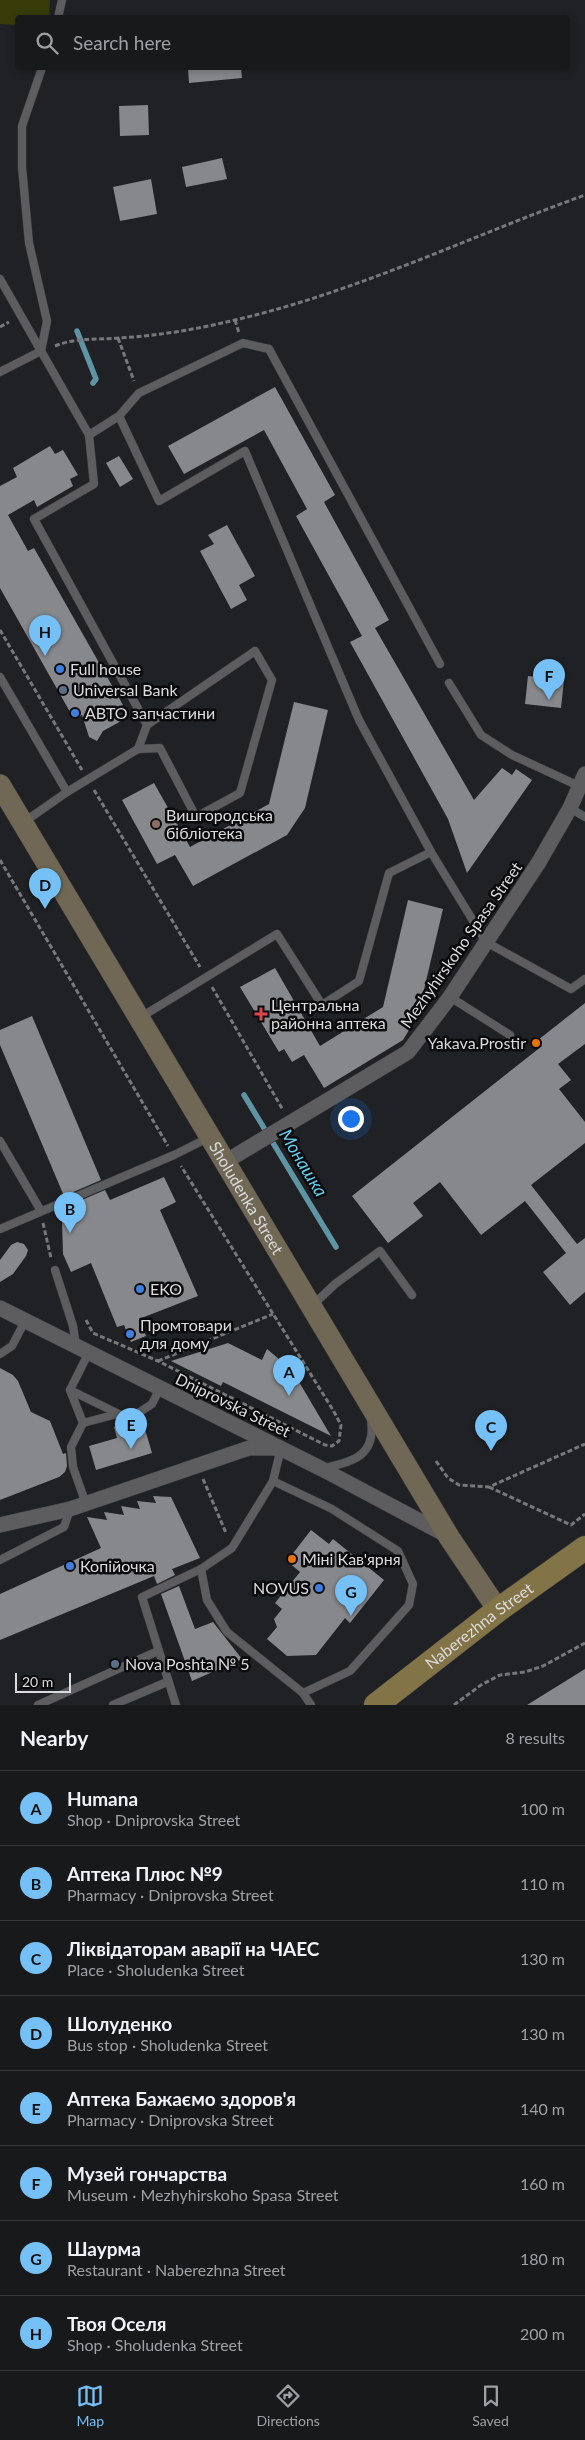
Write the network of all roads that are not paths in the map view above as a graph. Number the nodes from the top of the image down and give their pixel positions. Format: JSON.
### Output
{"nodes":[{"id":1,"x":62,"y":0,"type":"edge"},
{"id":2,"x":59,"y":15,"type":"edge"},
{"id":3,"x":41,"y":70,"type":"edge"},
{"id":4,"x":0,"y":279,"type":"edge"},
{"id":5,"x":41,"y":351,"type":"junction"},
{"id":6,"x":0,"y":372,"type":"edge"},
{"id":7,"x":119,"y":416,"type":"junction"},
{"id":8,"x":89,"y":435,"type":"junction"},
{"id":9,"x":440,"y":664,"type":"dead end"},
{"id":10,"x":0,"y":677,"type":"edge"},
{"id":11,"x":449,"y":683,"type":"dead end"},
{"id":12,"x":147,"y":725,"type":"junction"},
{"id":13,"x":138,"y":749,"type":"junction"},
{"id":14,"x":583,"y":783,"type":"edge"},
{"id":15,"x":0,"y":785,"type":"edge"},
{"id":16,"x":67,"y":792,"type":"junction"},
{"id":17,"x":570,"y":808,"type":"junction"},
{"id":18,"x":585,"y":817,"type":"edge"},
{"id":19,"x":23,"y":823,"type":"junction"},
{"id":20,"x":431,"y":852,"type":"junction"},
{"id":21,"x":486,"y":942,"type":"junction"},
{"id":22,"x":585,"y":979,"type":"edge"},
{"id":23,"x":450,"y":997,"type":"junction"},
{"id":24,"x":139,"y":1018,"type":"junction"},
{"id":25,"x":510,"y":1034,"type":"dead end"},
{"id":26,"x":210,"y":1137,"type":"junction"},
{"id":27,"x":0,"y":1141,"type":"edge"},
{"id":28,"x":225,"y":1162,"type":"junction"},
{"id":29,"x":41,"y":1211,"type":"junction"},
{"id":30,"x":0,"y":1229,"type":"edge"},
{"id":31,"x":55,"y":1270,"type":"road end"},
{"id":32,"x":412,"y":1295,"type":"dead end"},
{"id":33,"x":311,"y":1306,"type":"junction"},
{"id":34,"x":0,"y":1308,"type":"edge"},
{"id":35,"x":25,"y":1321,"type":"junction"},
{"id":36,"x":83,"y":1350,"type":"junction"},
{"id":37,"x":0,"y":1354,"type":"edge"},
{"id":38,"x":160,"y":1388,"type":"junction"},
{"id":39,"x":70,"y":1390,"type":"junction"},
{"id":40,"x":370,"y":1404,"type":"junction"},
{"id":41,"x":118,"y":1414,"type":"junction"},
{"id":42,"x":83,"y":1423,"type":"junction"},
{"id":43,"x":280,"y":1448,"type":"junction"},
{"id":44,"x":322,"y":1469,"type":"junction"},
{"id":45,"x":273,"y":1480,"type":"junction"},
{"id":46,"x":86,"y":1504,"type":"junction"},
{"id":47,"x":70,"y":1509,"type":"junction"},
{"id":48,"x":0,"y":1525,"type":"edge"},
{"id":49,"x":449,"y":1537,"type":"junction"},
{"id":50,"x":585,"y":1548,"type":"edge"},
{"id":51,"x":0,"y":1560,"type":"edge"},
{"id":52,"x":201,"y":1569,"type":"junction"},
{"id":53,"x":498,"y":1610,"type":"junction"},
{"id":54,"x":158,"y":1651,"type":"junction"},
{"id":55,"x":168,"y":1682,"type":"junction"},
{"id":56,"x":303,"y":1693,"type":"junction"},
{"id":57,"x":38,"y":1705,"type":"edge"},
{"id":58,"x":112,"y":1705,"type":"edge"},
{"id":59,"x":176,"y":1705,"type":"edge"},
{"id":60,"x":311,"y":1705,"type":"edge"},
{"id":61,"x":376,"y":1705,"type":"edge"}],
"edges":[{"from":1,"to":2,"type":"lane"},
{"from":3,"to":5,"type":"lane"},
{"from":4,"to":5,"type":"lane"},
{"from":5,"to":6,"type":"lane"},
{"from":5,"to":8,"type":"lane"},
{"from":7,"to":8,"type":"lane"},
{"from":7,"to":9,"type":"lane"},
{"from":7,"to":20,"type":"lane"},
{"from":8,"to":12,"type":"lane"},
{"from":10,"to":16,"type":"lane"},
{"from":11,"to":14,"type":"lane"},
{"from":12,"to":13,"type":"lane"},
{"from":12,"to":13,"type":"lane"},
{"from":13,"to":16,"type":"lane"},
{"from":14,"to":17,"type":"street","name":"Mezhyhirskoho Spasa Street"},
{"from":15,"to":19,"type":"main road","name":"Sholudenka Street"},
{"from":16,"to":19,"type":"lane"},
{"from":17,"to":18,"type":"lane"},
{"from":17,"to":21,"type":"street","name":"Mezhyhirskoho Spasa Street"},
{"from":19,"to":24,"type":"main road","name":"Sholudenka Street"},
{"from":20,"to":21,"type":"lane"},
{"from":20,"to":24,"type":"lane"},
{"from":21,"to":22,"type":"lane"},
{"from":21,"to":23,"type":"street","name":"Mezhyhirskoho Spasa Street"},
{"from":23,"to":25,"type":"lane"},
{"from":23,"to":28,"type":"street","name":"Mezhyhirskoho Spasa Street"},
{"from":24,"to":26,"type":"main road","name":"Sholudenka Street"},
{"from":26,"to":28,"type":"main road","name":"Sholudenka Street"},
{"from":26,"to":29,"type":"lane"},
{"from":27,"to":29,"type":"lane"},
{"from":28,"to":33,"type":"main road","name":"Sholudenka Street"},
{"from":29,"to":30,"type":"lane"},
{"from":31,"to":36,"type":"lane"},
{"from":32,"to":33,"type":"lane"},
{"from":33,"to":40,"type":"main road","name":"Sholudenka Street"},
{"from":34,"to":35,"type":"street","name":"Dniprovska Street"},
{"from":35,"to":36,"type":"street","name":"Dniprovska Street"},
{"from":35,"to":37,"type":"lane"},
{"from":36,"to":38,"type":"street","name":"Dniprovska Street"},
{"from":36,"to":39,"type":"lane"},
{"from":38,"to":41,"type":"lane"},
{"from":38,"to":43,"type":"street","name":"Dniprovska Street"},
{"from":39,"to":41,"type":"lane"},
{"from":39,"to":42,"type":"lane"},
{"from":40,"to":44,"type":"lane"},
{"from":40,"to":49,"type":"main road","name":"Sholudenka Street"},
{"from":41,"to":42,"type":"lane"},
{"from":42,"to":46,"type":"lane"},
{"from":43,"to":44,"type":"street","name":"Dniprovska Street"},
{"from":43,"to":45,"type":"lane"},
{"from":43,"to":46,"type":"street"},
{"from":44,"to":49,"type":"street","name":"Dniprovska Street"},
{"from":45,"to":52,"type":"lane"},
{"from":45,"to":56,"type":"lane"},
{"from":46,"to":47,"type":"street"},
{"from":47,"to":48,"type":"street"},
{"from":47,"to":51,"type":"lane"},
{"from":49,"to":53,"type":"main road","name":"Sholudenka Street"},
{"from":50,"to":53,"type":"main road","name":"Naberezhna Street"},
{"from":52,"to":54,"type":"lane"},
{"from":52,"to":56,"type":"lane"},
{"from":53,"to":61,"type":"main road","name":"Naberezhna Street"},
{"from":54,"to":55,"type":"lane"},
{"from":54,"to":57,"type":"lane"},
{"from":55,"to":58,"type":"lane"},
{"from":55,"to":59,"type":"lane"},
{"from":56,"to":60,"type":"lane"}]}
